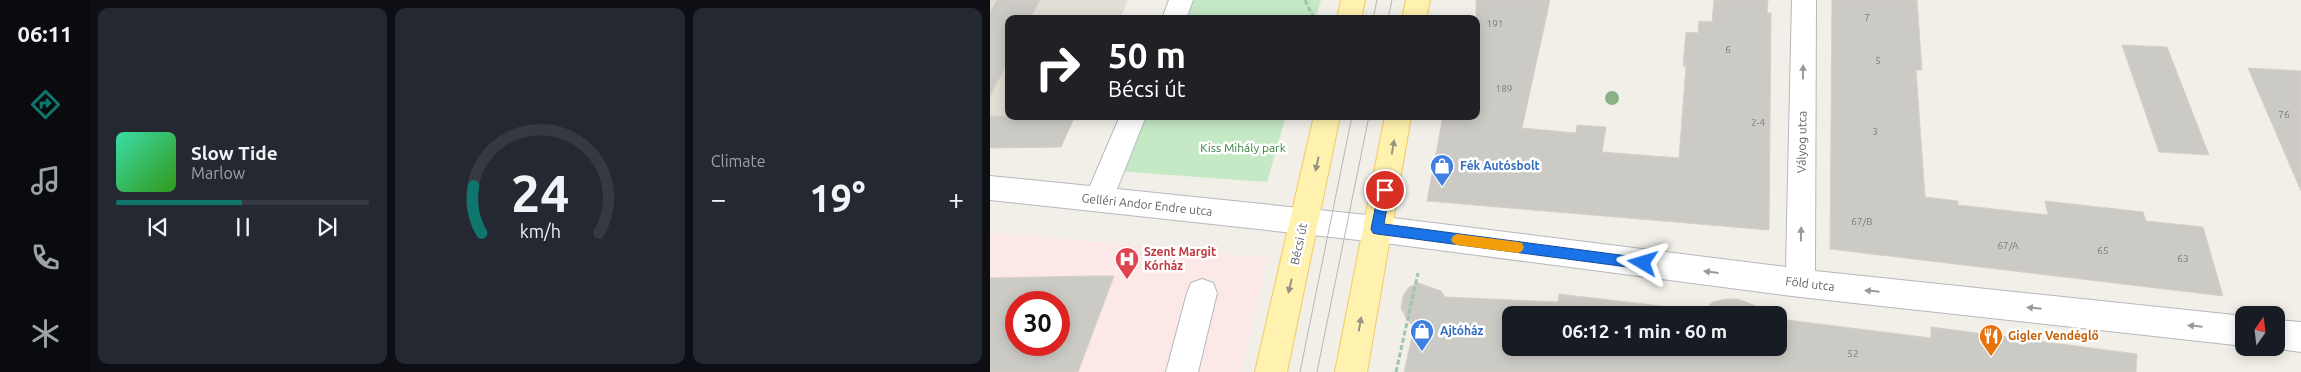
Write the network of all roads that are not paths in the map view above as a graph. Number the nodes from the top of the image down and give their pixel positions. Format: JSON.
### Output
{"nodes":[{"id":1,"x":1181,"y":0,"type":"edge"},
{"id":2,"x":1353,"y":0,"type":"edge"},
{"id":3,"x":1418,"y":0,"type":"edge"},
{"id":4,"x":1804,"y":0,"type":"edge"},
{"id":5,"x":1175,"y":15,"type":"edge"},
{"id":6,"x":1350,"y":15,"type":"edge"},
{"id":7,"x":1415,"y":15,"type":"edge"},
{"id":8,"x":1131,"y":120,"type":"edge"},
{"id":9,"x":1327,"y":120,"type":"edge"},
{"id":10,"x":1397,"y":120,"type":"edge"},
{"id":11,"x":990,"y":188,"type":"edge"},
{"id":12,"x":1099,"y":200,"type":"junction"},
{"id":13,"x":1304,"y":222,"type":"junction"},
{"id":14,"x":1377,"y":229,"type":"junction"},
{"id":15,"x":1800,"y":283,"type":"junction"},
{"id":16,"x":1202,"y":293,"type":"dead end"},
{"id":17,"x":2235,"y":330,"type":"edge"},
{"id":18,"x":2285,"y":336,"type":"edge"},
{"id":19,"x":2301,"y":337,"type":"edge"},
{"id":20,"x":1182,"y":372,"type":"edge"},
{"id":21,"x":1271,"y":372,"type":"edge"},
{"id":22,"x":1351,"y":372,"type":"edge"}],
"edges":[{"from":1,"to":5,"type":"street"},
{"from":2,"to":6,"type":"main road"},
{"from":3,"to":7,"type":"main road"},
{"from":15,"to":4,"type":"street","name":"Vályog utca","one_way":true},
{"from":8,"to":12,"type":"street"},
{"from":9,"to":13,"type":"main road","name":"Bécsi út","one_way":true},
{"from":14,"to":10,"type":"main road","one_way":true},
{"from":11,"to":12,"type":"street","name":"Gelléri Andor Endre utca"},
{"from":12,"to":13,"type":"street","name":"Gelléri Andor Endre utca"},
{"from":13,"to":14,"type":"street","name":"Gelléri Andor Endre utca"},
{"from":13,"to":21,"type":"main road","name":"Bécsi út","one_way":true},
{"from":15,"to":14,"type":"street","name":"Föld utca","one_way":true},
{"from":22,"to":14,"type":"main road","one_way":true},
{"from":17,"to":15,"type":"street","name":"Föld utca","one_way":true},
{"from":16,"to":20,"type":"street"},
{"from":18,"to":19,"type":"street"}]}
